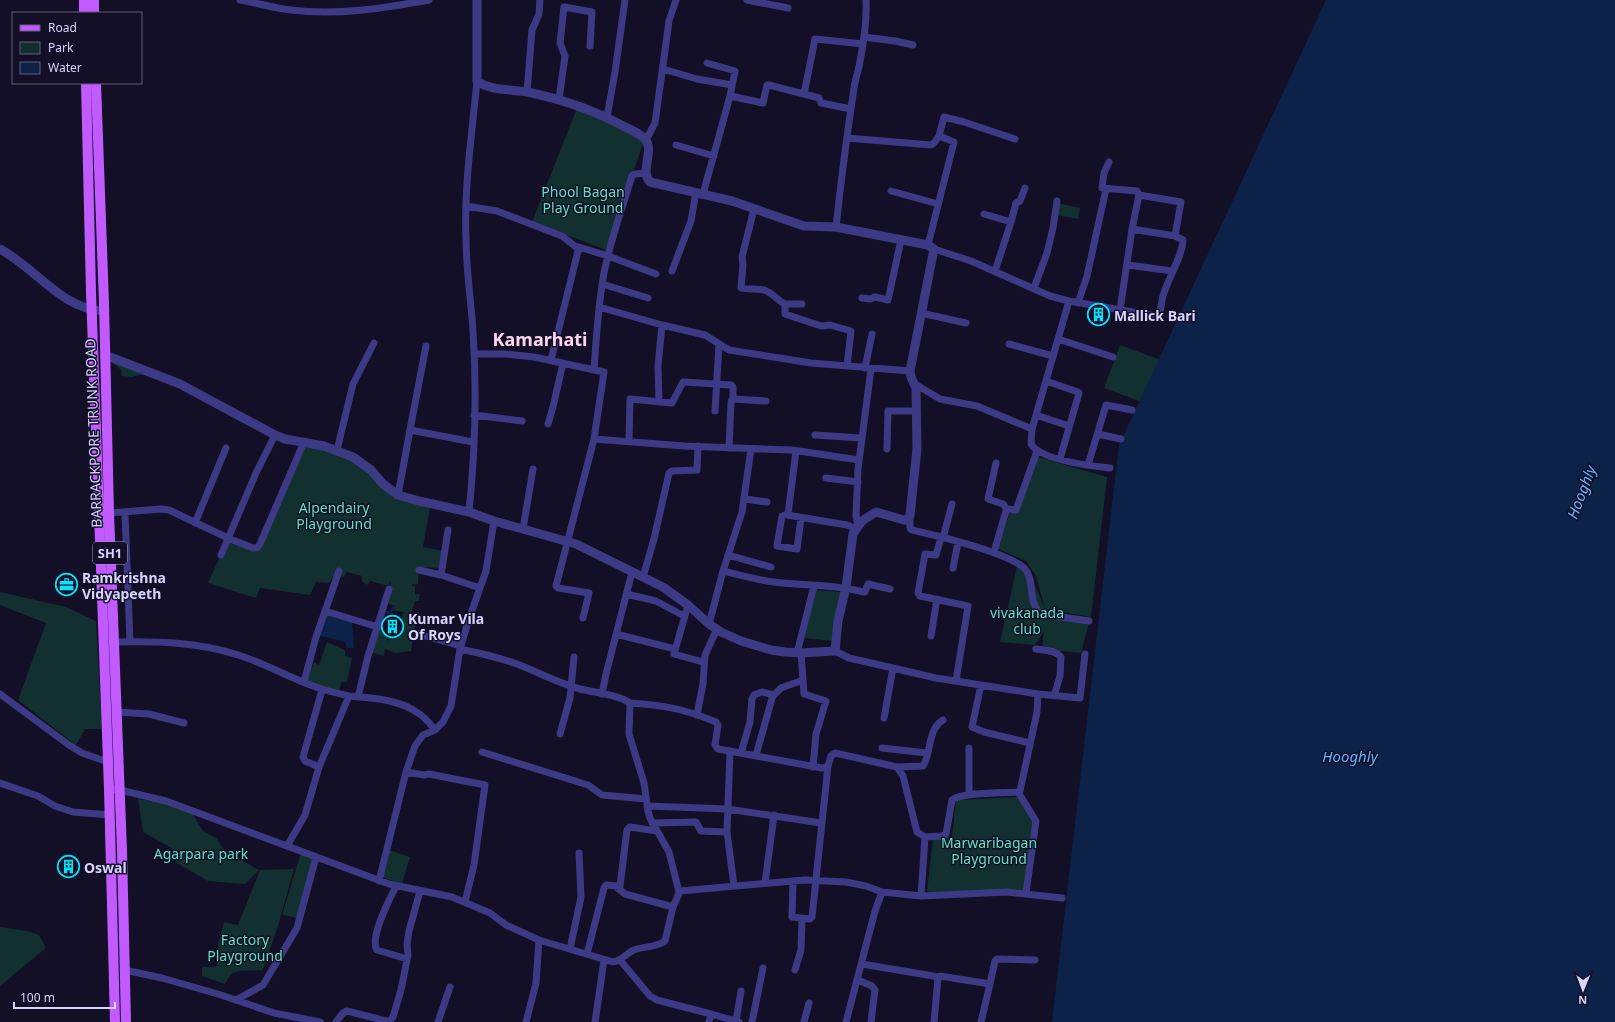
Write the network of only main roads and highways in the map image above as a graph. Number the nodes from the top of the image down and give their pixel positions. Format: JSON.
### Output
{"nodes":[{"id":1,"x":84,"y":0,"type":"edge"},
{"id":2,"x":94,"y":0,"type":"edge"},
{"id":3,"x":84,"y":12,"type":"edge"},
{"id":4,"x":94,"y":12,"type":"edge"},
{"id":5,"x":86,"y":84,"type":"edge"},
{"id":6,"x":96,"y":84,"type":"edge"},
{"id":7,"x":107,"y":592,"type":"junction"},
{"id":8,"x":115,"y":1022,"type":"edge"},
{"id":9,"x":126,"y":1022,"type":"edge"}],
"edges":[{"from":1,"to":3,"type":"main road"},
{"from":2,"to":4,"type":"main road"},
{"from":5,"to":7,"type":"main road","name":"BARRACKPORE TRUNK ROAD","number":"SH1"},
{"from":6,"to":7,"type":"main road","name":"BARRACKPORE TRUNK ROAD","number":"SH1"},
{"from":7,"to":8,"type":"main road","name":"BARRACKPORE TRUNK ROAD","number":"SH1"},
{"from":7,"to":9,"type":"main road","name":"BARRACKPORE TRUNK ROAD","number":"SH1"}]}
